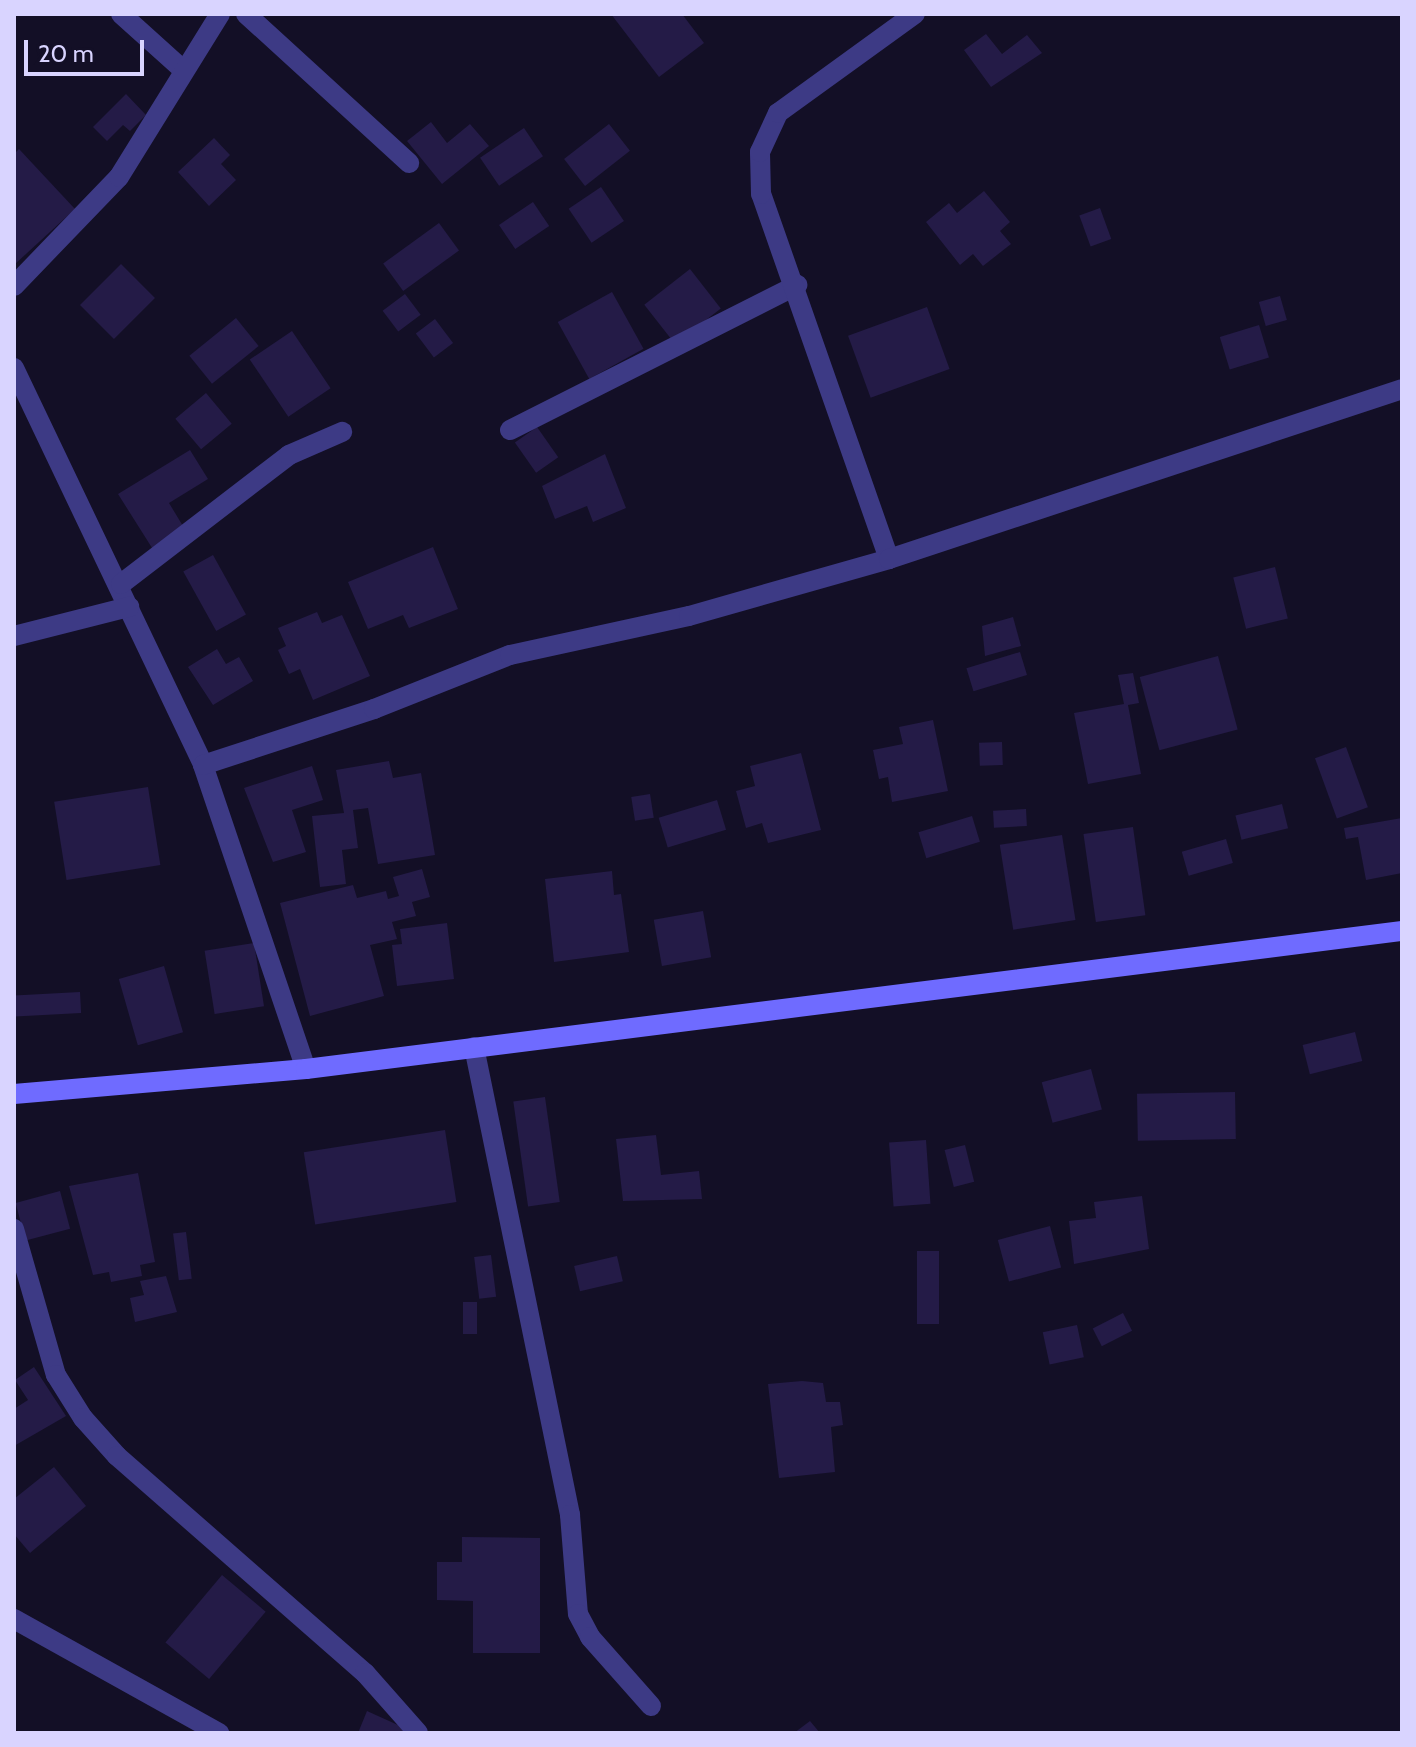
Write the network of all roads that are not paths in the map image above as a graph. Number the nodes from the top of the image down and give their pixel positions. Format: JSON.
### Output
{"nodes":[{"id":1,"x":121,"y":14,"type":"edge"},
{"id":2,"x":220,"y":14,"type":"edge"},
{"id":3,"x":246,"y":14,"type":"edge"},
{"id":4,"x":915,"y":14,"type":"edge"},
{"id":5,"x":182,"y":69,"type":"junction"},
{"id":6,"x":409,"y":163,"type":"dead end"},
{"id":7,"x":797,"y":285,"type":"junction"},
{"id":8,"x":14,"y":286,"type":"edge"},
{"id":9,"x":14,"y":368,"type":"edge"},
{"id":10,"x":1402,"y":389,"type":"edge"},
{"id":11,"x":510,"y":430,"type":"dead end"},
{"id":12,"x":342,"y":432,"type":"dead end"},
{"id":13,"x":889,"y":559,"type":"junction"},
{"id":14,"x":121,"y":584,"type":"junction"},
{"id":15,"x":129,"y":607,"type":"junction"},
{"id":16,"x":14,"y":636,"type":"edge"},
{"id":17,"x":203,"y":765,"type":"junction"},
{"id":18,"x":1402,"y":931,"type":"edge"},
{"id":19,"x":474,"y":1047,"type":"junction"},
{"id":20,"x":306,"y":1069,"type":"junction"},
{"id":21,"x":14,"y":1094,"type":"edge"},
{"id":22,"x":14,"y":1229,"type":"edge"},
{"id":23,"x":14,"y":1619,"type":"edge"},
{"id":24,"x":651,"y":1706,"type":"dead end"},
{"id":25,"x":219,"y":1733,"type":"edge"},
{"id":26,"x":418,"y":1733,"type":"edge"}],
"edges":[{"from":1,"to":5,"type":"street"},
{"from":2,"to":5,"type":"street"},
{"from":3,"to":6,"type":"street"},
{"from":4,"to":7,"type":"street"},
{"from":5,"to":8,"type":"street"},
{"from":7,"to":11,"type":"street"},
{"from":7,"to":13,"type":"street"},
{"from":9,"to":14,"type":"street"},
{"from":10,"to":13,"type":"street"},
{"from":12,"to":14,"type":"street"},
{"from":13,"to":17,"type":"street"},
{"from":14,"to":15,"type":"street"},
{"from":15,"to":16,"type":"street"},
{"from":15,"to":17,"type":"street"},
{"from":17,"to":20,"type":"street"},
{"from":18,"to":19,"type":"street"},
{"from":19,"to":20,"type":"street"},
{"from":19,"to":24,"type":"street"},
{"from":20,"to":21,"type":"street"},
{"from":22,"to":26,"type":"street"},
{"from":23,"to":25,"type":"street"}]}
